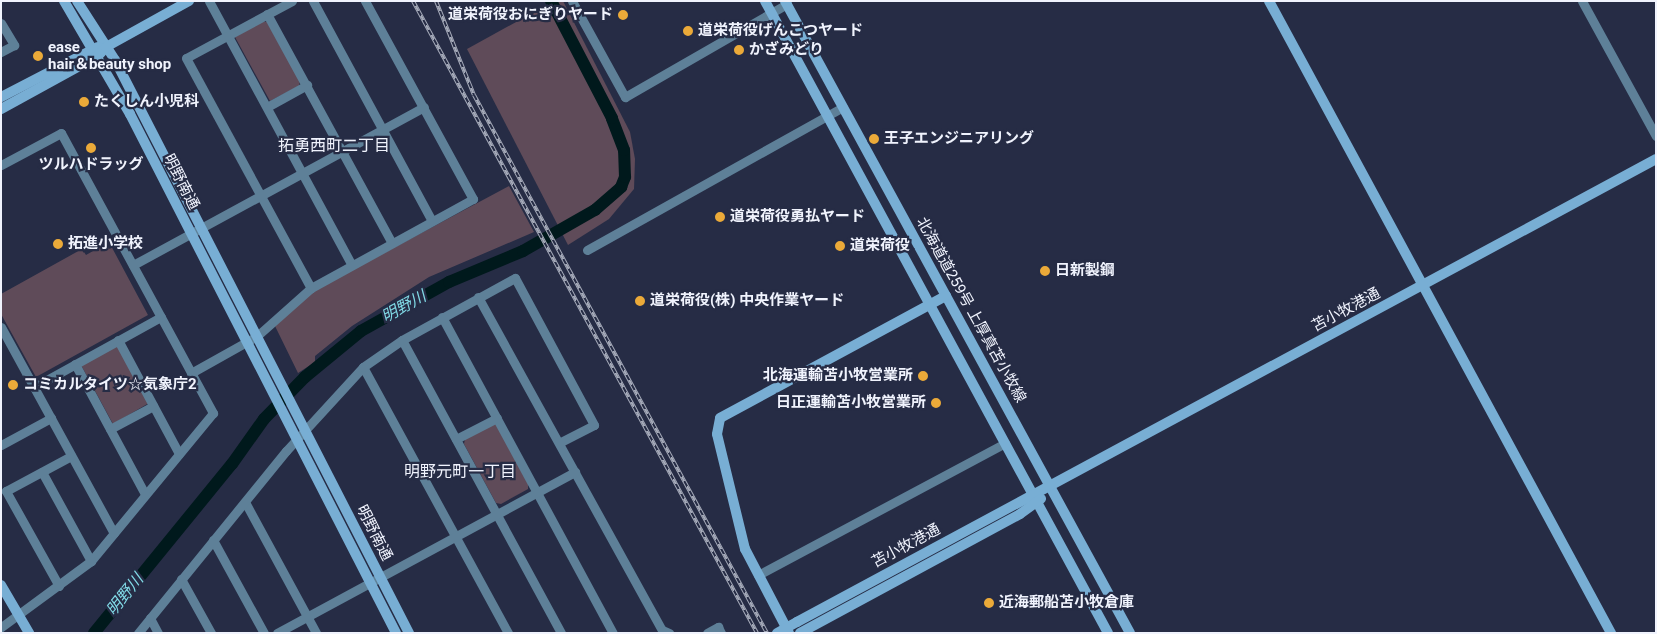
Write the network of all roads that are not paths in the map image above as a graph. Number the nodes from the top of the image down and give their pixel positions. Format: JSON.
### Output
{"nodes":[{"id":1,"x":64,"y":1,"type":"edge"},
{"id":2,"x":77,"y":1,"type":"edge"},
{"id":3,"x":189,"y":1,"type":"edge"},
{"id":4,"x":209,"y":1,"type":"edge"},
{"id":5,"x":292,"y":1,"type":"edge"},
{"id":6,"x":313,"y":1,"type":"edge"},
{"id":7,"x":365,"y":1,"type":"edge"},
{"id":8,"x":572,"y":1,"type":"edge"},
{"id":9,"x":764,"y":1,"type":"edge"},
{"id":10,"x":1269,"y":1,"type":"edge"},
{"id":11,"x":1582,"y":1,"type":"edge"},
{"id":12,"x":786,"y":3,"type":"edge"},
{"id":13,"x":771,"y":13,"type":"junction"},
{"id":14,"x":267,"y":14,"type":"junction"},
{"id":15,"x":1,"y":23,"type":"edge"},
{"id":16,"x":228,"y":36,"type":"junction"},
{"id":17,"x":106,"y":47,"type":"junction"},
{"id":18,"x":1,"y":52,"type":"edge"},
{"id":19,"x":96,"y":52,"type":"junction"},
{"id":20,"x":307,"y":85,"type":"junction"},
{"id":21,"x":1,"y":97,"type":"edge"},
{"id":22,"x":267,"y":107,"type":"junction"},
{"id":23,"x":843,"y":107,"type":"junction"},
{"id":24,"x":424,"y":108,"type":"junction"},
{"id":25,"x":1,"y":109,"type":"edge"},
{"id":26,"x":827,"y":116,"type":"junction"},
{"id":27,"x":382,"y":130,"type":"junction"},
{"id":28,"x":1656,"y":136,"type":"edge"},
{"id":29,"x":342,"y":151,"type":"junction"},
{"id":30,"x":1656,"y":160,"type":"edge"},
{"id":31,"x":1,"y":165,"type":"edge"},
{"id":32,"x":303,"y":173,"type":"junction"},
{"id":33,"x":262,"y":195,"type":"junction"},
{"id":34,"x":432,"y":221,"type":"junction"},
{"id":35,"x":202,"y":228,"type":"junction"},
{"id":36,"x":191,"y":234,"type":"junction"},
{"id":37,"x":392,"y":243,"type":"junction"},
{"id":38,"x":587,"y":250,"type":"dead end"},
{"id":39,"x":133,"y":265,"type":"junction"},
{"id":40,"x":352,"y":265,"type":"junction"},
{"id":41,"x":1423,"y":285,"type":"junction"},
{"id":42,"x":311,"y":288,"type":"junction"},
{"id":43,"x":946,"y":296,"type":"junction"},
{"id":44,"x":478,"y":297,"type":"junction"},
{"id":45,"x":930,"y":306,"type":"junction"},
{"id":46,"x":442,"y":316,"type":"junction"},
{"id":47,"x":161,"y":317,"type":"junction"},
{"id":48,"x":2,"y":332,"type":"edge"},
{"id":49,"x":257,"y":336,"type":"junction"},
{"id":50,"x":118,"y":340,"type":"junction"},
{"id":51,"x":402,"y":340,"type":"junction"},
{"id":52,"x":247,"y":341,"type":"junction"},
{"id":53,"x":75,"y":364,"type":"junction"},
{"id":54,"x":363,"y":366,"type":"junction"},
{"id":55,"x":192,"y":372,"type":"junction"},
{"id":56,"x":34,"y":387,"type":"junction"},
{"id":57,"x":153,"y":406,"type":"junction"},
{"id":58,"x":51,"y":418,"type":"junction"},
{"id":59,"x":497,"y":418,"type":"junction"},
{"id":60,"x":110,"y":429,"type":"junction"},
{"id":61,"x":305,"y":430,"type":"junction"},
{"id":62,"x":294,"y":435,"type":"junction"},
{"id":63,"x":456,"y":439,"type":"junction"},
{"id":64,"x":559,"y":443,"type":"junction"},
{"id":65,"x":1005,"y":443,"type":"junction"},
{"id":66,"x":1,"y":445,"type":"edge"},
{"id":67,"x":179,"y":454,"type":"junction"},
{"id":68,"x":71,"y":456,"type":"junction"},
{"id":69,"x":42,"y":472,"type":"junction"},
{"id":70,"x":575,"y":472,"type":"junction"},
{"id":71,"x":1051,"y":487,"type":"junction"},
{"id":72,"x":538,"y":492,"type":"junction"},
{"id":73,"x":145,"y":494,"type":"junction"},
{"id":74,"x":1035,"y":499,"type":"junction"},
{"id":75,"x":245,"y":502,"type":"junction"},
{"id":76,"x":496,"y":514,"type":"junction"},
{"id":77,"x":114,"y":534,"type":"junction"},
{"id":78,"x":456,"y":536,"type":"junction"},
{"id":79,"x":213,"y":540,"type":"junction"},
{"id":80,"x":91,"y":561,"type":"junction"},
{"id":81,"x":758,"y":575,"type":"junction"},
{"id":82,"x":181,"y":579,"type":"junction"},
{"id":83,"x":375,"y":579,"type":"junction"},
{"id":84,"x":1,"y":585,"type":"edge"},
{"id":85,"x":59,"y":586,"type":"junction"},
{"id":86,"x":18,"y":616,"type":"junction"},
{"id":87,"x":307,"y":616,"type":"junction"},
{"id":88,"x":150,"y":618,"type":"junction"},
{"id":89,"x":1,"y":626,"type":"edge"},
{"id":90,"x":662,"y":632,"type":"edge"},
{"id":91,"x":801,"y":632,"type":"edge"},
{"id":92,"x":28,"y":633,"type":"edge"},
{"id":93,"x":138,"y":633,"type":"edge"},
{"id":94,"x":158,"y":633,"type":"edge"},
{"id":95,"x":211,"y":633,"type":"edge"},
{"id":96,"x":264,"y":633,"type":"edge"},
{"id":97,"x":277,"y":633,"type":"edge"},
{"id":98,"x":316,"y":633,"type":"edge"},
{"id":99,"x":396,"y":633,"type":"edge"},
{"id":100,"x":409,"y":633,"type":"edge"},
{"id":101,"x":508,"y":633,"type":"edge"},
{"id":102,"x":561,"y":633,"type":"edge"},
{"id":103,"x":613,"y":633,"type":"edge"},
{"id":104,"x":707,"y":633,"type":"edge"},
{"id":105,"x":721,"y":633,"type":"edge"},
{"id":106,"x":777,"y":633,"type":"edge"},
{"id":107,"x":789,"y":633,"type":"edge"},
{"id":108,"x":1108,"y":633,"type":"edge"},
{"id":109,"x":1130,"y":633,"type":"edge"},
{"id":110,"x":1612,"y":633,"type":"edge"}],
"edges":[{"from":1,"to":19,"type":"street","name":"明野南通"},
{"from":2,"to":17,"type":"street","name":"明野南通"},
{"from":3,"to":17,"type":"street"},
{"from":4,"to":16,"type":"street"},
{"from":5,"to":14,"type":"street"},
{"from":6,"to":27,"type":"street"},
{"from":7,"to":24,"type":"street"},
{"from":8,"to":13,"type":"street"},
{"from":9,"to":13,"type":"street"},
{"from":10,"to":41,"type":"street"},
{"from":11,"to":28,"type":"street"},
{"from":12,"to":13,"type":"street"},
{"from":12,"to":23,"type":"street","name":"北海道道259号 上厚真苫小牧線"},
{"from":13,"to":26,"type":"street"},
{"from":14,"to":16,"type":"street"},
{"from":14,"to":20,"type":"street"},
{"from":15,"to":18,"type":"street"},
{"from":16,"to":22,"type":"street"},
{"from":16,"to":33,"type":"street"},
{"from":17,"to":19,"type":"street"},
{"from":17,"to":35,"type":"street","name":"明野南通"},
{"from":19,"to":21,"type":"street"},
{"from":19,"to":25,"type":"street"},
{"from":19,"to":36,"type":"street","name":"明野南通"},
{"from":20,"to":22,"type":"street"},
{"from":20,"to":29,"type":"street"},
{"from":22,"to":32,"type":"street"},
{"from":23,"to":26,"type":"street"},
{"from":23,"to":43,"type":"street","name":"北海道道259号 上厚真苫小牧線"},
{"from":24,"to":27,"type":"street"},
{"from":24,"to":34,"type":"street"},
{"from":26,"to":38,"type":"street"},
{"from":26,"to":45,"type":"street"},
{"from":27,"to":29,"type":"street"},
{"from":27,"to":34,"type":"street"},
{"from":29,"to":32,"type":"street"},
{"from":29,"to":37,"type":"street"},
{"from":30,"to":41,"type":"street","name":"苫小牧港通"},
{"from":31,"to":39,"type":"street"},
{"from":32,"to":33,"type":"street"},
{"from":32,"to":40,"type":"street"},
{"from":33,"to":35,"type":"street"},
{"from":33,"to":42,"type":"street"},
{"from":34,"to":37,"type":"street"},
{"from":35,"to":36,"type":"street"},
{"from":35,"to":49,"type":"street","name":"明野南通"},
{"from":36,"to":39,"type":"street"},
{"from":36,"to":52,"type":"street","name":"明野南通"},
{"from":37,"to":40,"type":"street"},
{"from":39,"to":47,"type":"street"},
{"from":40,"to":42,"type":"street"},
{"from":41,"to":71,"type":"street","name":"苫小牧港通"},
{"from":41,"to":110,"type":"street"},
{"from":42,"to":49,"type":"street"},
{"from":43,"to":45,"type":"street"},
{"from":43,"to":71,"type":"street","name":"北海道道259号 上厚真苫小牧線"},
{"from":44,"to":46,"type":"street"},
{"from":44,"to":64,"type":"street"},
{"from":44,"to":64,"type":"street"},
{"from":45,"to":65,"type":"street"},
{"from":45,"to":81,"type":"street"},
{"from":46,"to":51,"type":"street"},
{"from":46,"to":59,"type":"street"},
{"from":47,"to":50,"type":"street"},
{"from":47,"to":55,"type":"street"},
{"from":48,"to":56,"type":"street"},
{"from":49,"to":52,"type":"street"},
{"from":49,"to":61,"type":"street","name":"明野南通"},
{"from":50,"to":53,"type":"street"},
{"from":50,"to":57,"type":"street"},
{"from":51,"to":54,"type":"street"},
{"from":51,"to":63,"type":"street"},
{"from":52,"to":55,"type":"street"},
{"from":52,"to":62,"type":"street","name":"明野南通"},
{"from":53,"to":56,"type":"street"},
{"from":53,"to":60,"type":"street"},
{"from":54,"to":61,"type":"street"},
{"from":54,"to":78,"type":"street"},
{"from":55,"to":67,"type":"street"},
{"from":56,"to":58,"type":"street"},
{"from":57,"to":60,"type":"street"},
{"from":57,"to":67,"type":"street"},
{"from":58,"to":66,"type":"street"},
{"from":58,"to":68,"type":"street"},
{"from":59,"to":63,"type":"street"},
{"from":59,"to":72,"type":"street"},
{"from":60,"to":73,"type":"street"},
{"from":61,"to":62,"type":"street"},
{"from":61,"to":83,"type":"street","name":"明野南通"},
{"from":62,"to":75,"type":"street"},
{"from":62,"to":83,"type":"street","name":"明野南通"},
{"from":63,"to":76,"type":"street"},
{"from":64,"to":70,"type":"street"},
{"from":65,"to":74,"type":"street"},
{"from":65,"to":81,"type":"street"},
{"from":67,"to":73,"type":"street"},
{"from":68,"to":69,"type":"street"},
{"from":68,"to":77,"type":"street"},
{"from":69,"to":80,"type":"street"},
{"from":69,"to":85,"type":"street"},
{"from":70,"to":72,"type":"street"},
{"from":70,"to":90,"type":"street"},
{"from":71,"to":74,"type":"street","name":"苫小牧港通"},
{"from":71,"to":109,"type":"street","name":"北海道道259号 上厚真苫小牧線"},
{"from":72,"to":76,"type":"street"},
{"from":72,"to":103,"type":"street"},
{"from":73,"to":77,"type":"street"},
{"from":74,"to":91,"type":"street","name":"苫小牧港通"},
{"from":74,"to":106,"type":"street","name":"苫小牧港通","bridge":true},
{"from":74,"to":108,"type":"street"},
{"from":75,"to":79,"type":"street"},
{"from":75,"to":87,"type":"street"},
{"from":76,"to":78,"type":"street"},
{"from":76,"to":102,"type":"street"},
{"from":77,"to":80,"type":"street"},
{"from":78,"to":83,"type":"street"},
{"from":78,"to":101,"type":"street"},
{"from":79,"to":82,"type":"street"},
{"from":79,"to":96,"type":"street"},
{"from":80,"to":85,"type":"street"},
{"from":81,"to":107,"type":"street"},
{"from":82,"to":88,"type":"street"},
{"from":82,"to":95,"type":"street"},
{"from":83,"to":87,"type":"street"},
{"from":83,"to":99,"type":"street","name":"明野南通"},
{"from":83,"to":100,"type":"street","name":"明野南通"},
{"from":84,"to":86,"type":"street"},
{"from":85,"to":86,"type":"street"},
{"from":86,"to":89,"type":"street"},
{"from":86,"to":92,"type":"street"},
{"from":87,"to":97,"type":"street"},
{"from":87,"to":98,"type":"street"},
{"from":88,"to":93,"type":"street"},
{"from":88,"to":94,"type":"street"},
{"from":104,"to":105,"type":"street"}]}
